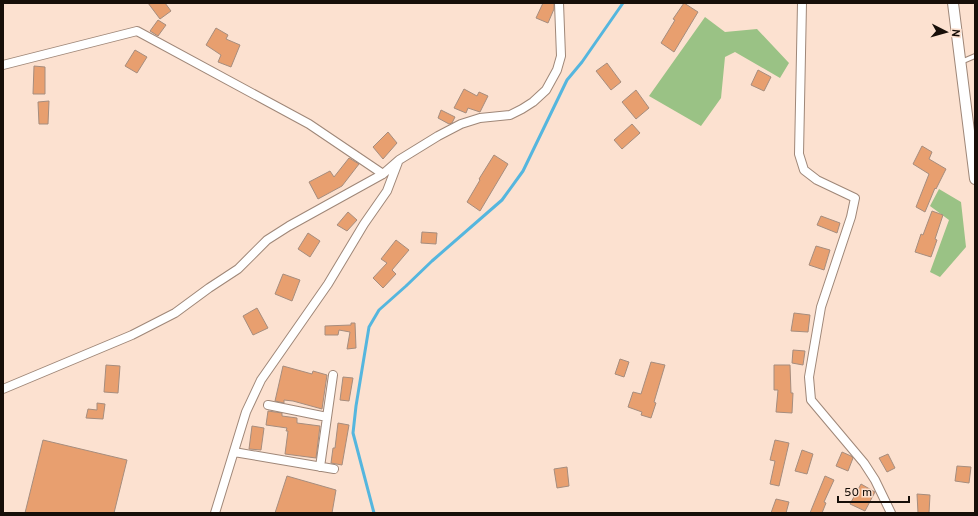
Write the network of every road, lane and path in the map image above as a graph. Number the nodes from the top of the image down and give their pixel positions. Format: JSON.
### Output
{"nodes":[{"id":1,"x":559,"y":3,"type":"edge"},
{"id":2,"x":802,"y":3,"type":"edge"},
{"id":3,"x":953,"y":3,"type":"edge"},
{"id":4,"x":975,"y":56,"type":"edge"},
{"id":5,"x":960,"y":62,"type":"junction"},
{"id":6,"x":3,"y":65,"type":"edge"},
{"id":7,"x":399,"y":160,"type":"junction"},
{"id":8,"x":974,"y":162,"type":"edge"},
{"id":9,"x":384,"y":174,"type":"junction"},
{"id":10,"x":975,"y":179,"type":"edge"},
{"id":11,"x":333,"y":375,"type":"dead end"},
{"id":12,"x":3,"y":389,"type":"edge"},
{"id":13,"x":268,"y":405,"type":"dead end"},
{"id":14,"x":327,"y":417,"type":"junction"},
{"id":15,"x":234,"y":452,"type":"junction"},
{"id":16,"x":320,"y":467,"type":"junction"},
{"id":17,"x":334,"y":469,"type":"dead end"},
{"id":18,"x":215,"y":513,"type":"edge"},
{"id":19,"x":891,"y":513,"type":"edge"}],
"edges":[{"from":1,"to":7,"type":"street"},
{"from":2,"to":19,"type":"street"},
{"from":3,"to":5,"type":"street"},
{"from":4,"to":5,"type":"lane"},
{"from":5,"to":8,"type":"street"},
{"from":6,"to":9,"type":"street"},
{"from":7,"to":9,"type":"street"},
{"from":7,"to":15,"type":"street"},
{"from":8,"to":10,"type":"street"},
{"from":9,"to":12,"type":"street"},
{"from":11,"to":14,"type":"street"},
{"from":13,"to":14,"type":"street"},
{"from":14,"to":16,"type":"street"},
{"from":15,"to":16,"type":"street"},
{"from":15,"to":18,"type":"street"},
{"from":16,"to":17,"type":"street"}]}
